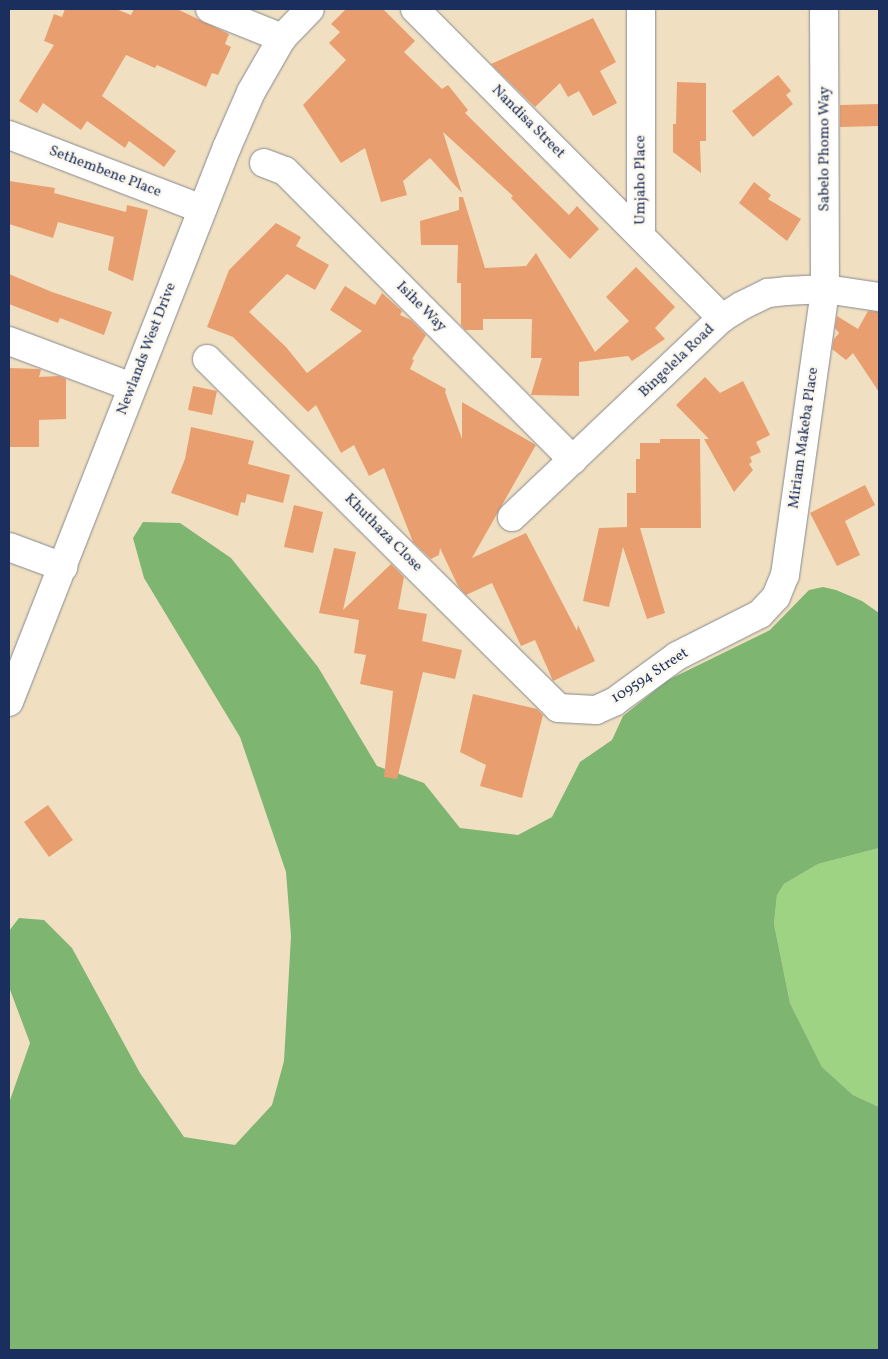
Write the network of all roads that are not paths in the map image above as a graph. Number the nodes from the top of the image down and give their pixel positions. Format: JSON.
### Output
{"nodes":[{"id":1,"x":210,"y":9,"type":"edge"},
{"id":2,"x":310,"y":9,"type":"edge"},
{"id":3,"x":415,"y":9,"type":"edge"},
{"id":4,"x":641,"y":9,"type":"edge"},
{"id":5,"x":824,"y":9,"type":"edge"},
{"id":6,"x":282,"y":38,"type":"junction"},
{"id":7,"x":9,"y":135,"type":"edge"},
{"id":8,"x":264,"y":163,"type":"dead end"},
{"id":9,"x":202,"y":208,"type":"junction"},
{"id":10,"x":641,"y":236,"type":"junction"},
{"id":11,"x":825,"y":289,"type":"junction"},
{"id":12,"x":879,"y":296,"type":"edge"},
{"id":13,"x":722,"y":318,"type":"junction"},
{"id":14,"x":9,"y":341,"type":"edge"},
{"id":15,"x":207,"y":359,"type":"dead end"},
{"id":16,"x":132,"y":387,"type":"junction"},
{"id":17,"x":573,"y":460,"type":"junction"},
{"id":18,"x":512,"y":517,"type":"dead end"},
{"id":19,"x":9,"y":547,"type":"edge"},
{"id":20,"x":64,"y":567,"type":"junction"},
{"id":21,"x":782,"y":586,"type":"joint"},
{"id":22,"x":9,"y":702,"type":"edge"},
{"id":23,"x":558,"y":708,"type":"joint"}],
"edges":[{"from":1,"to":6,"type":"street"},
{"from":2,"to":6,"type":"street","name":"Newlands West Drive"},
{"from":3,"to":10,"type":"street","name":"Nandisa Street"},
{"from":4,"to":10,"type":"street","name":"Umjaho Place"},
{"from":5,"to":11,"type":"street","name":"Sabelo Phomo Way"},
{"from":6,"to":9,"type":"street","name":"Newlands West Drive"},
{"from":7,"to":9,"type":"street","name":"Sethembene Place"},
{"from":8,"to":17,"type":"street","name":"Isihe Way"},
{"from":9,"to":16,"type":"street","name":"Newlands West Drive"},
{"from":10,"to":13,"type":"street","name":"Umjaho Place"},
{"from":11,"to":12,"type":"street","name":"Bingelela Road"},
{"from":11,"to":13,"type":"street","name":"Bingelela Road"},
{"from":11,"to":21,"type":"street","name":"Miriam Makeba Place"},
{"from":13,"to":17,"type":"street","name":"Bingelela Road"},
{"from":14,"to":16,"type":"street"},
{"from":15,"to":23,"type":"street","name":"Khuthaza Close"},
{"from":16,"to":20,"type":"street","name":"Newlands West Drive"},
{"from":17,"to":18,"type":"street","name":"Bingelela Road"},
{"from":19,"to":20,"type":"street"},
{"from":20,"to":22,"type":"street","name":"Newlands West Drive"},
{"from":21,"to":23,"type":"street","name":"109594 Street"}]}
